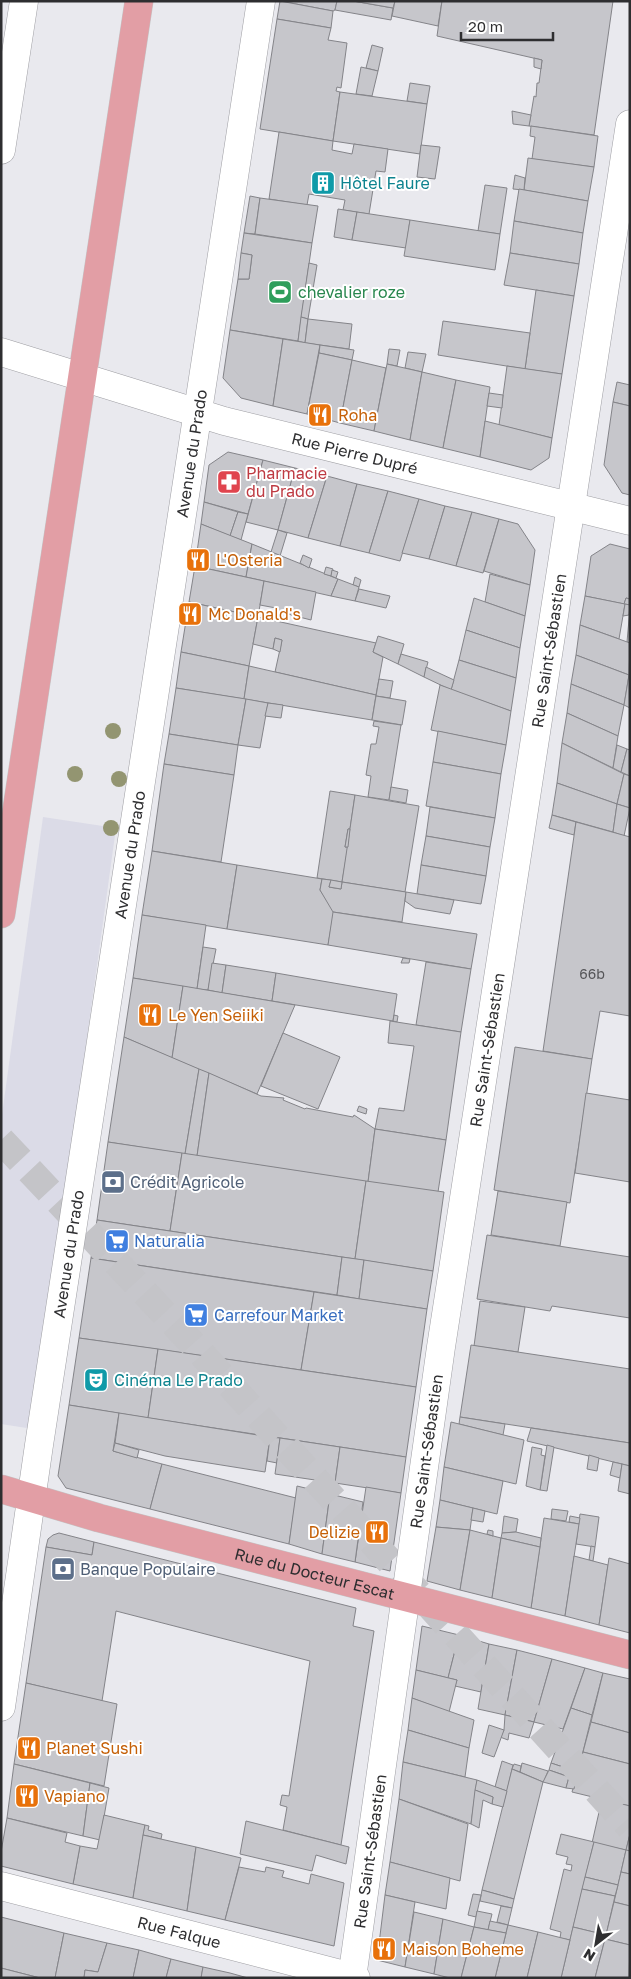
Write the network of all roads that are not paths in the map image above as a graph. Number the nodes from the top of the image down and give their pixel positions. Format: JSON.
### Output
{"nodes":[{"id":1,"x":24,"y":1,"type":"edge"},
{"id":2,"x":139,"y":1,"type":"edge"},
{"id":3,"x":261,"y":1,"type":"edge"},
{"id":4,"x":630,"y":124,"type":"edge"},
{"id":5,"x":1,"y":150,"type":"edge"},
{"id":6,"x":1,"y":352,"type":"edge"},
{"id":7,"x":82,"y":377,"type":"junction"},
{"id":8,"x":198,"y":414,"type":"junction"},
{"id":9,"x":570,"y":506,"type":"junction"},
{"id":10,"x":630,"y":521,"type":"edge"},
{"id":11,"x":1,"y":914,"type":"edge"},
{"id":12,"x":1,"y":1489,"type":"edge"},
{"id":13,"x":32,"y":1498,"type":"junction"},
{"id":14,"x":404,"y":1597,"type":"junction"},
{"id":15,"x":630,"y":1656,"type":"edge"},
{"id":16,"x":1,"y":1707,"type":"edge"},
{"id":17,"x":1,"y":1886,"type":"edge"},
{"id":18,"x":353,"y":1977,"type":"edge"}],
"edges":[{"from":1,"to":5,"type":"street"},
{"from":2,"to":7,"type":"main road"},
{"from":3,"to":8,"type":"street","name":"Avenue du Prado"},
{"from":4,"to":9,"type":"street","name":"Rue Saint-Sébastien"},
{"from":6,"to":7,"type":"street","name":"Rue Pierre Dupré"},
{"from":7,"to":8,"type":"street","name":"Rue Pierre Dupré"},
{"from":7,"to":11,"type":"main road"},
{"from":8,"to":9,"type":"street","name":"Rue Pierre Dupré"},
{"from":8,"to":13,"type":"street","name":"Avenue du Prado"},
{"from":9,"to":10,"type":"street","name":"Rue Pierre Dupré"},
{"from":9,"to":14,"type":"street","name":"Rue Saint-Sébastien"},
{"from":12,"to":13,"type":"main road","name":"Rue du Docteur Escat"},
{"from":13,"to":14,"type":"main road","name":"Rue du Docteur Escat"},
{"from":13,"to":16,"type":"street","name":"Avenue du Prado"},
{"from":14,"to":15,"type":"main road","name":"Rue du Docteur Escat"},
{"from":14,"to":18,"type":"street","name":"Rue Saint-Sébastien"},
{"from":17,"to":18,"type":"street","name":"Rue Falque"}]}
